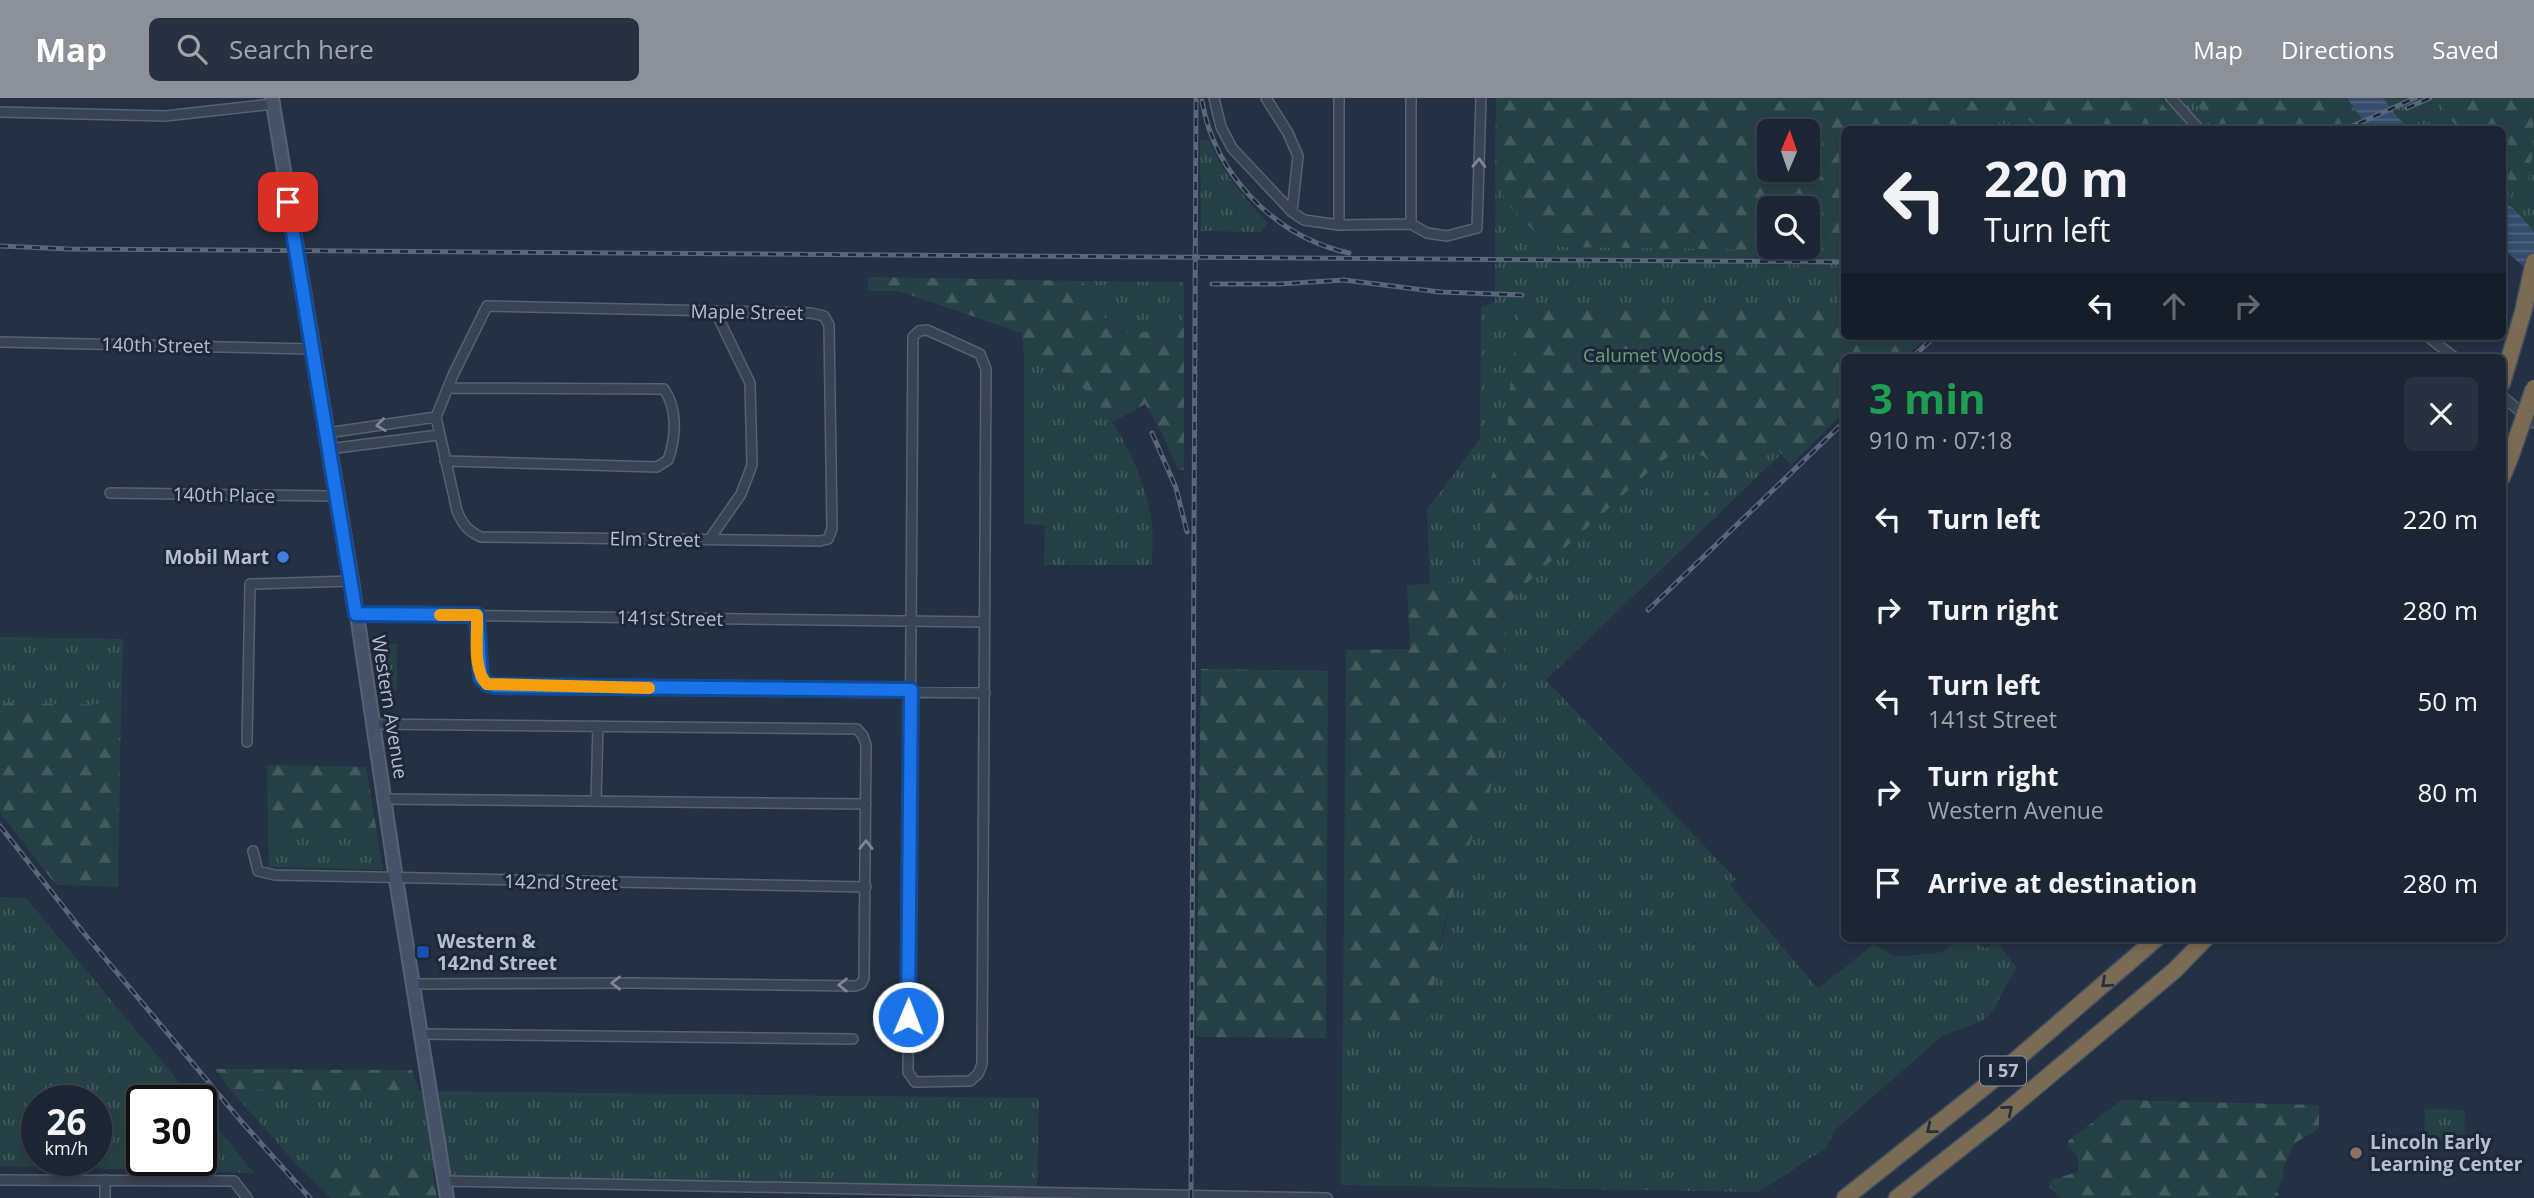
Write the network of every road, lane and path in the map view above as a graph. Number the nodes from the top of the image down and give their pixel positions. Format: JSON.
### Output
{"nodes":[{"id":1,"x":1214,"y":98,"type":"edge"},
{"id":2,"x":1266,"y":98,"type":"edge"},
{"id":3,"x":1339,"y":98,"type":"edge"},
{"id":4,"x":1411,"y":98,"type":"edge"},
{"id":5,"x":1482,"y":98,"type":"edge"},
{"id":6,"x":2171,"y":98,"type":"edge"},
{"id":7,"x":272,"y":101,"type":"edge"},
{"id":8,"x":0,"y":112,"type":"edge"},
{"id":9,"x":2196,"y":126,"type":"edge"},
{"id":10,"x":1292,"y":212,"type":"junction"},
{"id":11,"x":1411,"y":224,"type":"junction"},
{"id":12,"x":1339,"y":225,"type":"junction"},
{"id":13,"x":2534,"y":262,"type":"edge"},
{"id":14,"x":715,"y":311,"type":"junction"},
{"id":15,"x":2432,"y":340,"type":"edge"},
{"id":16,"x":0,"y":342,"type":"edge"},
{"id":17,"x":313,"y":349,"type":"junction"},
{"id":18,"x":2450,"y":354,"type":"edge"},
{"id":19,"x":2506,"y":369,"type":"edge"},
{"id":20,"x":448,"y":388,"type":"junction"},
{"id":21,"x":2534,"y":388,"type":"edge"},
{"id":22,"x":2506,"y":399,"type":"edge"},
{"id":23,"x":436,"y":417,"type":"junction"},
{"id":24,"x":2534,"y":423,"type":"edge"},
{"id":25,"x":327,"y":433,"type":"junction"},
{"id":26,"x":438,"y":435,"type":"junction"},
{"id":27,"x":329,"y":449,"type":"junction"},
{"id":28,"x":445,"y":461,"type":"junction"},
{"id":29,"x":2506,"y":467,"type":"edge"},
{"id":30,"x":110,"y":493,"type":"dead end"},
{"id":31,"x":337,"y":496,"type":"junction"},
{"id":32,"x":828,"y":539,"type":"joint"},
{"id":33,"x":709,"y":540,"type":"junction"},
{"id":34,"x":352,"y":581,"type":"junction"},
{"id":35,"x":356,"y":614,"type":"junction"},
{"id":36,"x":477,"y":615,"type":"junction"},
{"id":37,"x":912,"y":621,"type":"junction"},
{"id":38,"x":983,"y":622,"type":"junction"},
{"id":39,"x":911,"y":690,"type":"junction"},
{"id":40,"x":985,"y":693,"type":"junction"},
{"id":41,"x":373,"y":724,"type":"junction"},
{"id":42,"x":598,"y":726,"type":"junction"},
{"id":43,"x":247,"y":742,"type":"dead end"},
{"id":44,"x":384,"y":799,"type":"junction"},
{"id":45,"x":596,"y":800,"type":"junction"},
{"id":46,"x":866,"y":804,"type":"junction"},
{"id":47,"x":253,"y":851,"type":"dead end"},
{"id":48,"x":396,"y":879,"type":"junction"},
{"id":49,"x":866,"y":887,"type":"junction"},
{"id":50,"x":2152,"y":942,"type":"edge"},
{"id":51,"x":2202,"y":942,"type":"edge"},
{"id":52,"x":413,"y":984,"type":"junction"},
{"id":53,"x":421,"y":1034,"type":"junction"},
{"id":54,"x":853,"y":1039,"type":"dead end"},
{"id":55,"x":0,"y":1180,"type":"edge"},
{"id":56,"x":105,"y":1180,"type":"junction"},
{"id":57,"x":444,"y":1181,"type":"junction"},
{"id":58,"x":105,"y":1198,"type":"edge"},
{"id":59,"x":247,"y":1198,"type":"edge"},
{"id":60,"x":447,"y":1198,"type":"edge"},
{"id":61,"x":1327,"y":1198,"type":"edge"},
{"id":62,"x":1845,"y":1198,"type":"edge"},
{"id":63,"x":1897,"y":1198,"type":"edge"}],
"edges":[{"from":1,"to":10,"type":"street"},
{"from":2,"to":10,"type":"street"},
{"from":3,"to":12,"type":"street"},
{"from":4,"to":11,"type":"street"},
{"from":11,"to":5,"type":"street","one_way":true},
{"from":6,"to":9,"type":"street"},
{"from":7,"to":8,"type":"street"},
{"from":7,"to":17,"type":"main road","name":"Western Avenue"},
{"from":10,"to":12,"type":"street"},
{"from":11,"to":12,"type":"street"},
{"from":13,"to":19,"type":"highway"},
{"from":14,"to":20,"type":"street","name":"Maple Street"},
{"from":14,"to":32,"type":"street","name":"Maple Street"},
{"from":14,"to":33,"type":"street"},
{"from":15,"to":18,"type":"street"},
{"from":16,"to":17,"type":"street","name":"140th Street"},
{"from":17,"to":25,"type":"main road","name":"Western Avenue"},
{"from":20,"to":23,"type":"street"},
{"from":20,"to":28,"type":"street"},
{"from":21,"to":29,"type":"highway","bridge":true},
{"from":22,"to":24,"type":"street"},
{"from":23,"to":25,"type":"street","one_way":true},
{"from":23,"to":26,"type":"street"},
{"from":25,"to":27,"type":"main road","name":"Western Avenue"},
{"from":26,"to":27,"type":"street"},
{"from":26,"to":28,"type":"street"},
{"from":27,"to":31,"type":"main road","name":"Western Avenue"},
{"from":28,"to":33,"type":"street","name":"Elm Street"},
{"from":30,"to":31,"type":"street","name":"140th Place"},
{"from":31,"to":34,"type":"main road","name":"Western Avenue"},
{"from":32,"to":33,"type":"street","name":"Elm Street"},
{"from":34,"to":35,"type":"main road","name":"Western Avenue"},
{"from":34,"to":43,"type":"street"},
{"from":35,"to":36,"type":"street","name":"141st Street"},
{"from":35,"to":41,"type":"main road","name":"Western Avenue"},
{"from":36,"to":37,"type":"street","name":"141st Street"},
{"from":36,"to":39,"type":"street"},
{"from":37,"to":38,"type":"street","name":"141st Street"},
{"from":37,"to":38,"type":"street"},
{"from":37,"to":39,"type":"street"},
{"from":38,"to":40,"type":"street"},
{"from":39,"to":40,"type":"street"},
{"from":39,"to":40,"type":"street"},
{"from":41,"to":42,"type":"street"},
{"from":41,"to":44,"type":"main road","name":"Western Avenue"},
{"from":42,"to":45,"type":"street"},
{"from":42,"to":46,"type":"street"},
{"from":44,"to":45,"type":"street"},
{"from":44,"to":48,"type":"main road","name":"Western Avenue"},
{"from":45,"to":46,"type":"street"},
{"from":49,"to":46,"type":"street","one_way":true},
{"from":47,"to":48,"type":"street","name":"142nd Street"},
{"from":48,"to":49,"type":"street","name":"142nd Street"},
{"from":48,"to":52,"type":"main road","name":"Western Avenue"},
{"from":49,"to":52,"type":"street","one_way":true},
{"from":50,"to":62,"type":"highway","number":"I 57","one_way":true},
{"from":63,"to":51,"type":"highway","number":"I 57","one_way":true},
{"from":52,"to":53,"type":"main road","name":"Western Avenue"},
{"from":53,"to":54,"type":"street"},
{"from":53,"to":57,"type":"main road","name":"Western Avenue"},
{"from":55,"to":56,"type":"street"},
{"from":56,"to":58,"type":"street"},
{"from":56,"to":59,"type":"street"},
{"from":57,"to":60,"type":"main road","name":"Western Avenue"},
{"from":57,"to":61,"type":"street"}]}
